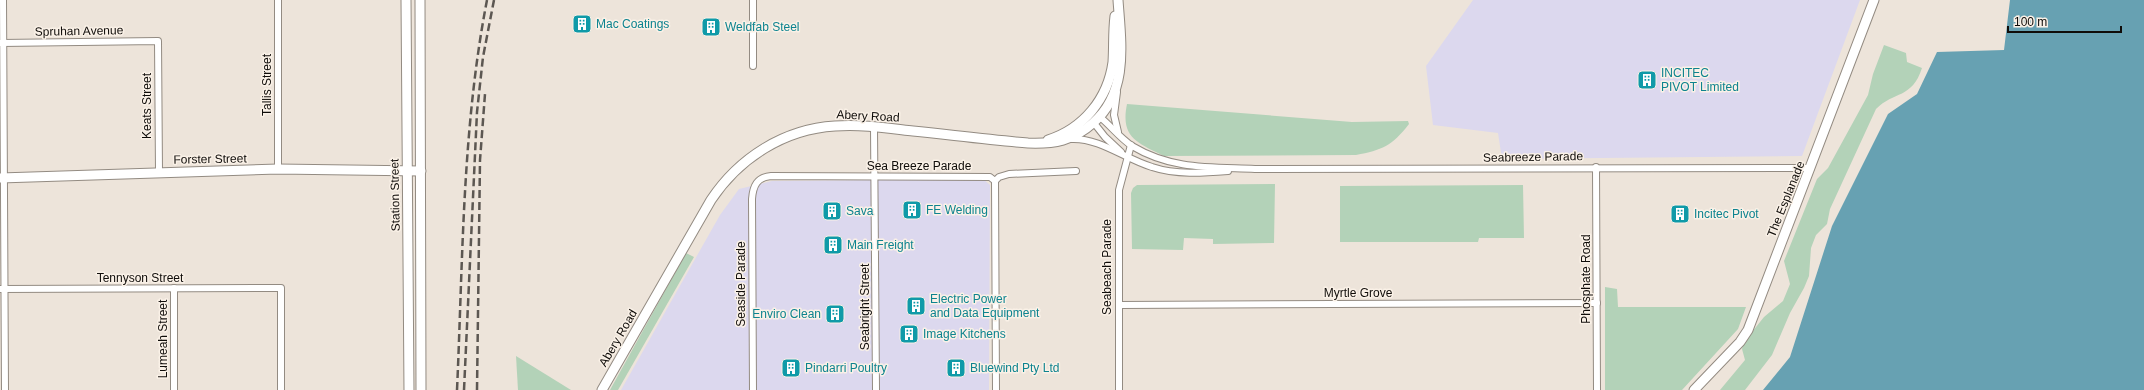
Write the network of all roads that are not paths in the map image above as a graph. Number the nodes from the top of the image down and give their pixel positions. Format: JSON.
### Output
{"nodes":[{"id":1,"x":3,"y":0,"type":"edge"},
{"id":2,"x":278,"y":0,"type":"edge"},
{"id":3,"x":406,"y":0,"type":"edge"},
{"id":4,"x":420,"y":0,"type":"edge"},
{"id":5,"x":753,"y":0,"type":"edge"},
{"id":6,"x":1117,"y":0,"type":"edge"},
{"id":7,"x":1874,"y":0,"type":"edge"},
{"id":8,"x":158,"y":41,"type":"joint"},
{"id":9,"x":2,"y":43,"type":"edge"},
{"id":10,"x":753,"y":66,"type":"dead end"},
{"id":11,"x":1119,"y":78,"type":"junction"},
{"id":12,"x":1090,"y":113,"type":"junction"},
{"id":13,"x":1097,"y":120,"type":"junction"},
{"id":14,"x":874,"y":127,"type":"junction"},
{"id":15,"x":1121,"y":137,"type":"junction"},
{"id":16,"x":1070,"y":139,"type":"junction"},
{"id":17,"x":1028,"y":143,"type":"junction"},
{"id":18,"x":1131,"y":145,"type":"junction"},
{"id":19,"x":1127,"y":157,"type":"junction"},
{"id":20,"x":1596,"y":167,"type":"junction"},
{"id":21,"x":1812,"y":168,"type":"junction"},
{"id":22,"x":278,"y":169,"type":"junction"},
{"id":23,"x":1255,"y":169,"type":"junction"},
{"id":24,"x":407,"y":171,"type":"junction"},
{"id":25,"x":421,"y":171,"type":"junction"},
{"id":26,"x":1076,"y":171,"type":"dead end"},
{"id":27,"x":159,"y":172,"type":"junction"},
{"id":28,"x":875,"y":177,"type":"junction"},
{"id":29,"x":2,"y":178,"type":"edge"},
{"id":30,"x":759,"y":180,"type":"joint"},
{"id":31,"x":995,"y":181,"type":"junction"},
{"id":32,"x":174,"y":288,"type":"junction"},
{"id":33,"x":2,"y":289,"type":"edge"},
{"id":34,"x":1597,"y":303,"type":"junction"},
{"id":35,"x":1119,"y":305,"type":"junction"},
{"id":36,"x":5,"y":390,"type":"edge"},
{"id":37,"x":174,"y":390,"type":"edge"},
{"id":38,"x":281,"y":390,"type":"edge"},
{"id":39,"x":408,"y":390,"type":"edge"},
{"id":40,"x":421,"y":390,"type":"edge"},
{"id":41,"x":602,"y":390,"type":"edge"},
{"id":42,"x":753,"y":390,"type":"edge"},
{"id":43,"x":876,"y":390,"type":"edge"},
{"id":44,"x":996,"y":390,"type":"edge"},
{"id":45,"x":1119,"y":390,"type":"edge"},
{"id":46,"x":1597,"y":390,"type":"edge"},
{"id":47,"x":1694,"y":390,"type":"edge"}],
"edges":[{"from":1,"to":9,"type":"street"},
{"from":2,"to":22,"type":"street","name":"Tallis Street"},
{"from":3,"to":24,"type":"main road","name":"Station Street"},
{"from":4,"to":25,"type":"main road","name":"Station Street"},
{"from":5,"to":10,"type":"street"},
{"from":6,"to":11,"type":"main road"},
{"from":6,"to":12,"type":"main road"},
{"from":7,"to":21,"type":"main road","name":"The Esplanade"},
{"from":8,"to":9,"type":"street","name":"Spruhan Avenue"},
{"from":8,"to":27,"type":"street","name":"Keats Street"},
{"from":9,"to":29,"type":"street"},
{"from":11,"to":13,"type":"main road"},
{"from":11,"to":15,"type":"street"},
{"from":12,"to":13,"type":"main road"},
{"from":12,"to":17,"type":"main road"},
{"from":13,"to":15,"type":"street","name":"Seabreeze Parade"},
{"from":13,"to":16,"type":"main road","name":"Abery Road"},
{"from":13,"to":19,"type":"street","name":"Seabreeze Parade"},
{"from":14,"to":17,"type":"main road","name":"Abery Road"},
{"from":14,"to":28,"type":"street","name":"Seabright Street"},
{"from":14,"to":41,"type":"main road","name":"Abery Road"},
{"from":15,"to":18,"type":"street","name":"Seabreeze Parade"},
{"from":16,"to":17,"type":"main road","name":"Abery Road"},
{"from":16,"to":19,"type":"street","name":"Seabreeze Parade"},
{"from":18,"to":19,"type":"street","name":"Seabeach Parade"},
{"from":18,"to":23,"type":"street","name":"Seabreeze Parade"},
{"from":19,"to":23,"type":"street","name":"Seabreeze Parade"},
{"from":19,"to":35,"type":"street","name":"Seabeach Parade"},
{"from":20,"to":21,"type":"street","name":"Seabreeze Parade"},
{"from":20,"to":23,"type":"street","name":"Seabreeze Parade"},
{"from":20,"to":34,"type":"street","name":"Phosphate Road"},
{"from":21,"to":47,"type":"main road","name":"The Esplanade"},
{"from":22,"to":24,"type":"main road","name":"Forster Street"},
{"from":22,"to":27,"type":"main road","name":"Forster Street"},
{"from":24,"to":25,"type":"main road","name":"Forster Street"},
{"from":24,"to":39,"type":"main road","name":"Station Street"},
{"from":25,"to":40,"type":"main road","name":"Station Street"},
{"from":26,"to":31,"type":"street"},
{"from":27,"to":29,"type":"main road","name":"Forster Street"},
{"from":28,"to":30,"type":"street","name":"Sea Breeze Parade"},
{"from":28,"to":31,"type":"street","name":"Sea Breeze Parade"},
{"from":28,"to":43,"type":"street","name":"Seabright Street"},
{"from":29,"to":33,"type":"street"},
{"from":30,"to":42,"type":"street","name":"Seaside Parade"},
{"from":31,"to":44,"type":"street"},
{"from":32,"to":33,"type":"street","name":"Tennyson Street"},
{"from":32,"to":37,"type":"street","name":"Lumeah Street"},
{"from":32,"to":38,"type":"street","name":"Tennyson Street"},
{"from":33,"to":36,"type":"street"},
{"from":34,"to":35,"type":"street","name":"Myrtle Grove"},
{"from":34,"to":46,"type":"street","name":"Phosphate Road"},
{"from":35,"to":45,"type":"street","name":"Seabeach Parade"}]}
